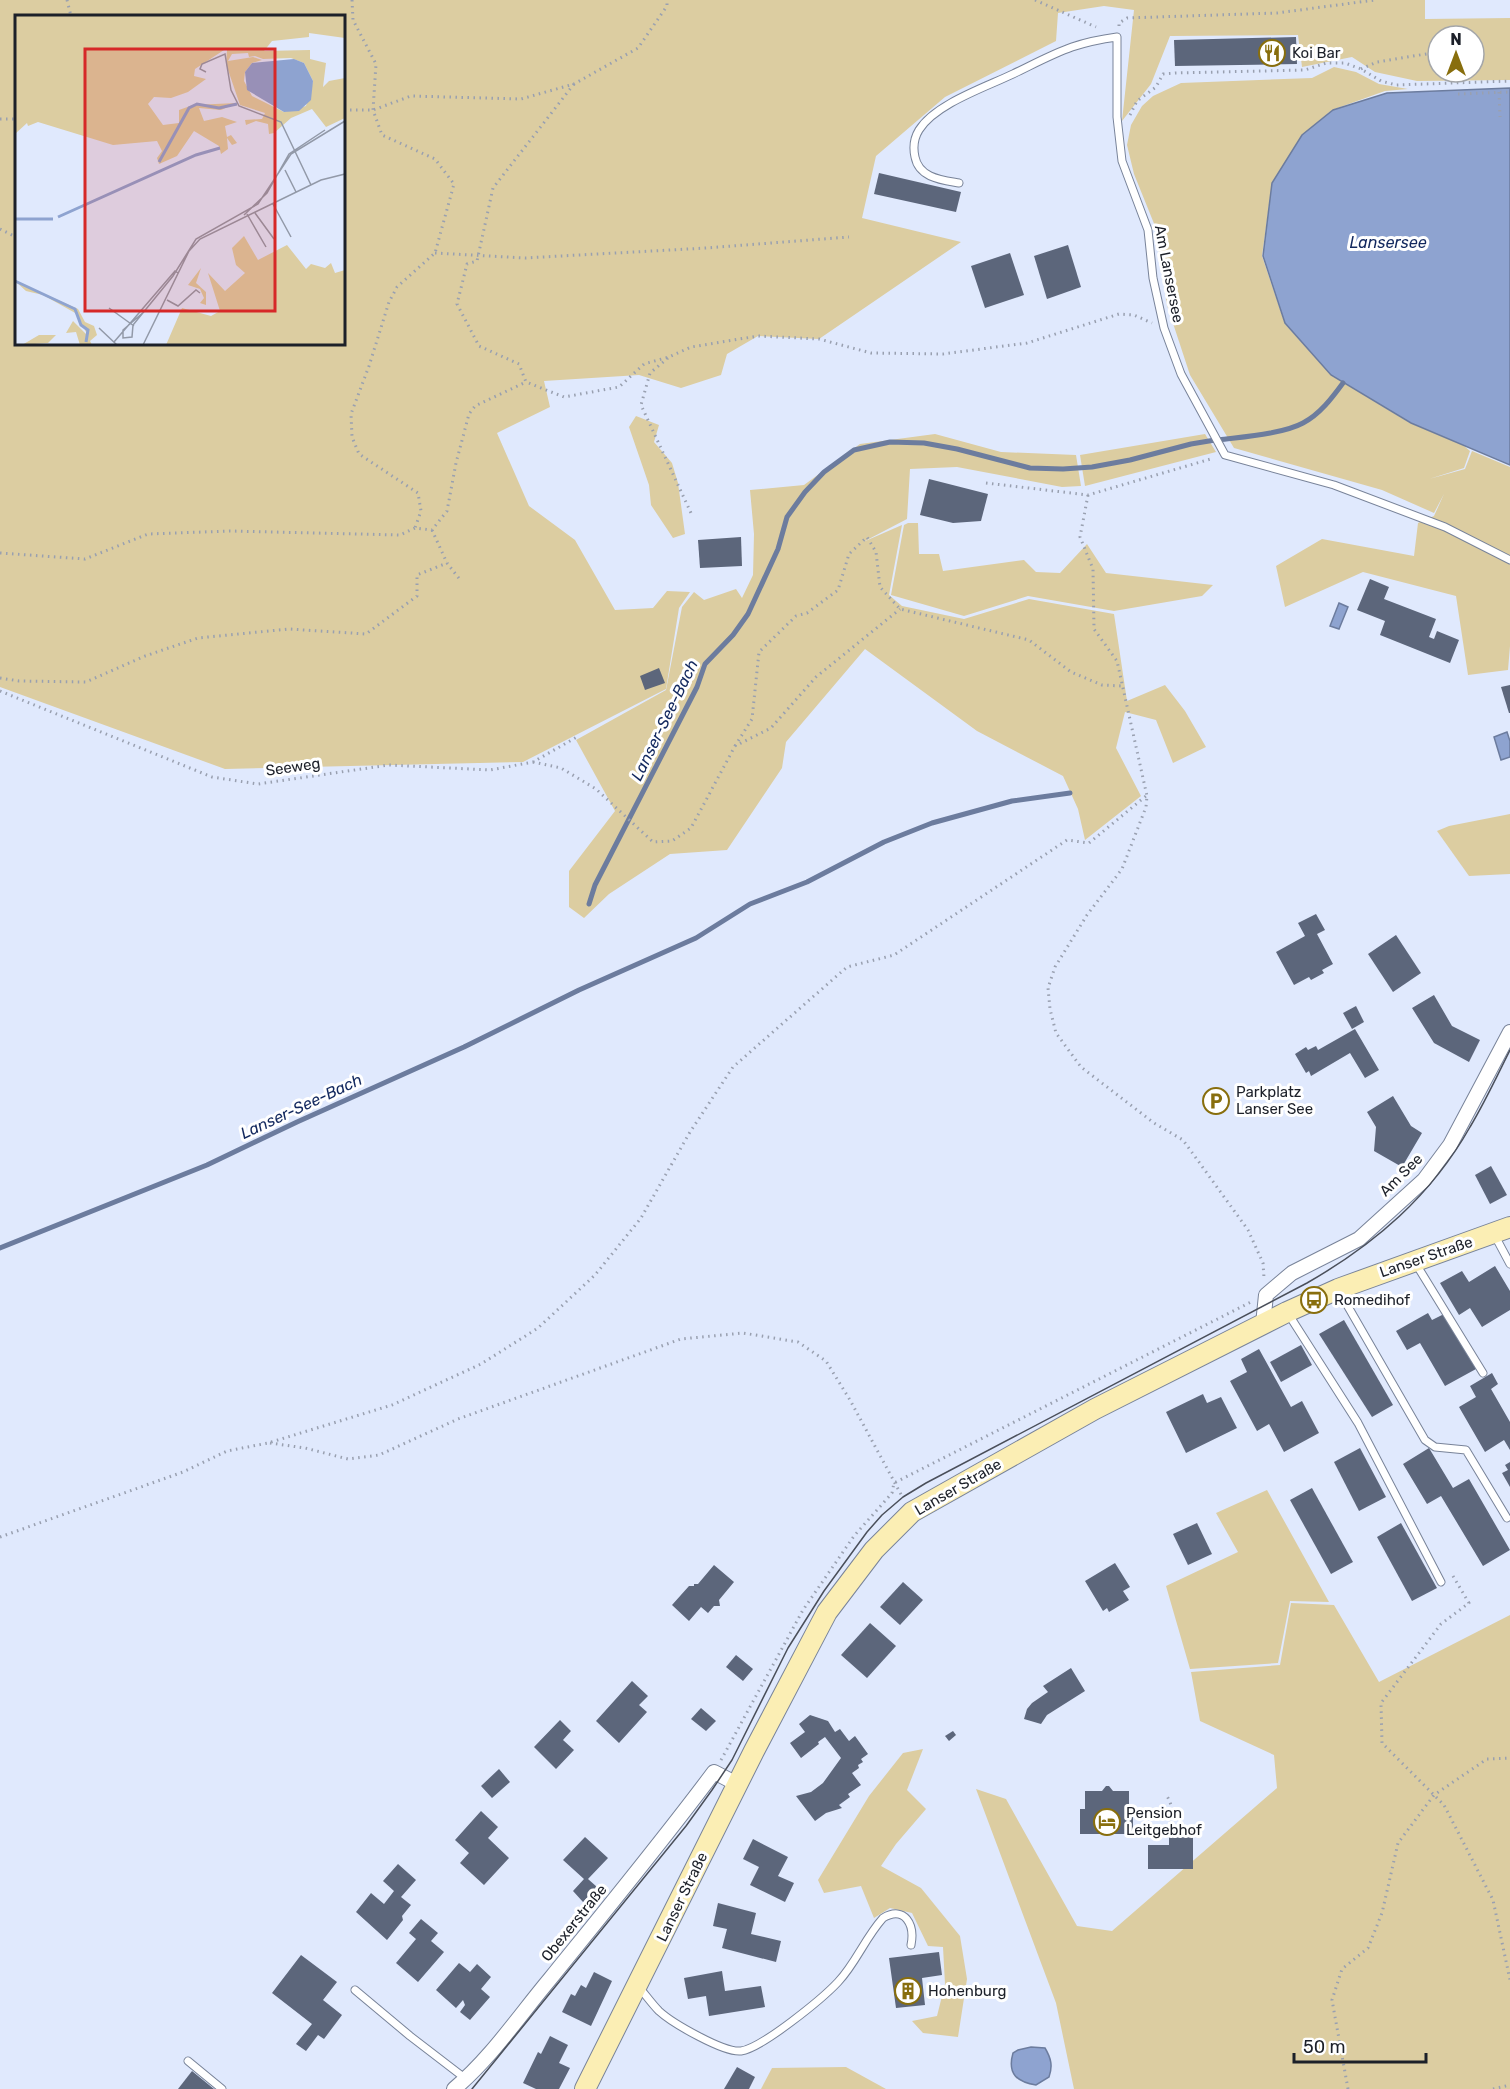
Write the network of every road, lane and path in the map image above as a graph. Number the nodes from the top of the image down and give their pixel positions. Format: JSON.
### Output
{"nodes":[{"id":1,"x":67,"y":0,"type":"edge"},
{"id":2,"x":352,"y":0,"type":"edge"},
{"id":3,"x":667,"y":0,"type":"edge"},
{"id":4,"x":1035,"y":0,"type":"edge"},
{"id":5,"x":1375,"y":0,"type":"edge"},
{"id":6,"x":71,"y":15,"type":"edge"},
{"id":7,"x":1117,"y":37,"type":"junction"},
{"id":8,"x":1426,"y":54,"type":"edge"},
{"id":9,"x":1361,"y":69,"type":"junction"},
{"id":10,"x":1510,"y":81,"type":"edge"},
{"id":11,"x":574,"y":84,"type":"junction"},
{"id":12,"x":1499,"y":92,"type":"junction"},
{"id":13,"x":1510,"y":92,"type":"edge"},
{"id":14,"x":1458,"y":94,"type":"dead end"},
{"id":15,"x":373,"y":110,"type":"junction"},
{"id":16,"x":345,"y":111,"type":"edge"},
{"id":17,"x":1500,"y":117,"type":"dead end"},
{"id":18,"x":1119,"y":135,"type":"junction"},
{"id":19,"x":959,"y":183,"type":"dead end"},
{"id":20,"x":0,"y":229,"type":"edge"},
{"id":21,"x":15,"y":236,"type":"edge"},
{"id":22,"x":849,"y":237,"type":"dead end"},
{"id":23,"x":435,"y":253,"type":"junction"},
{"id":24,"x":479,"y":255,"type":"junction"},
{"id":25,"x":1164,"y":328,"type":"junction"},
{"id":26,"x":669,"y":357,"type":"junction"},
{"id":27,"x":526,"y":382,"type":"junction"},
{"id":28,"x":1225,"y":455,"type":"junction"},
{"id":29,"x":986,"y":483,"type":"dead end"},
{"id":30,"x":1088,"y":495,"type":"junction"},
{"id":31,"x":691,"y":513,"type":"dead end"},
{"id":32,"x":415,"y":528,"type":"junction"},
{"id":33,"x":432,"y":530,"type":"junction"},
{"id":34,"x":0,"y":553,"type":"edge"},
{"id":35,"x":1510,"y":560,"type":"edge"},
{"id":36,"x":447,"y":563,"type":"junction"},
{"id":37,"x":461,"y":581,"type":"dead end"},
{"id":38,"x":900,"y":609,"type":"junction"},
{"id":39,"x":0,"y":678,"type":"edge"},
{"id":40,"x":1122,"y":686,"type":"junction"},
{"id":41,"x":0,"y":691,"type":"edge"},
{"id":42,"x":576,"y":737,"type":"dead end"},
{"id":43,"x":735,"y":746,"type":"junction"},
{"id":44,"x":533,"y":762,"type":"junction"},
{"id":45,"x":1147,"y":796,"type":"junction"},
{"id":46,"x":1510,"y":1032,"type":"edge"},
{"id":47,"x":1502,"y":1230,"type":"edge"},
{"id":48,"x":1415,"y":1262,"type":"junction"},
{"id":49,"x":1510,"y":1264,"type":"edge"},
{"id":50,"x":1338,"y":1289,"type":"junction"},
{"id":51,"x":1266,"y":1294,"type":"junction"},
{"id":52,"x":1287,"y":1312,"type":"junction"},
{"id":53,"x":1263,"y":1324,"type":"junction"},
{"id":54,"x":1483,"y":1373,"type":"dead end"},
{"id":55,"x":268,"y":1443,"type":"junction"},
{"id":56,"x":912,"y":1512,"type":"junction"},
{"id":57,"x":1507,"y":1518,"type":"dead end"},
{"id":58,"x":0,"y":1536,"type":"edge"},
{"id":59,"x":1429,"y":1562,"type":"junction"},
{"id":60,"x":1441,"y":1582,"type":"dead end"},
{"id":61,"x":1510,"y":1758,"type":"edge"},
{"id":62,"x":737,"y":1784,"type":"junction"},
{"id":63,"x":1166,"y":1795,"type":"dead end"},
{"id":64,"x":1434,"y":1795,"type":"junction"},
{"id":65,"x":1137,"y":1832,"type":"dead end"},
{"id":66,"x":912,"y":1945,"type":"dead end"},
{"id":67,"x":1510,"y":1980,"type":"edge"},
{"id":68,"x":638,"y":1986,"type":"junction"},
{"id":69,"x":356,"y":1990,"type":"dead end"},
{"id":70,"x":188,"y":2061,"type":"dead end"},
{"id":71,"x":466,"y":2079,"type":"junction"},
{"id":72,"x":1510,"y":2085,"type":"edge"},
{"id":73,"x":222,"y":2089,"type":"edge"},
{"id":74,"x":454,"y":2089,"type":"edge"},
{"id":75,"x":585,"y":2089,"type":"edge"},
{"id":76,"x":1348,"y":2089,"type":"edge"},
{"id":77,"x":1493,"y":2089,"type":"edge"}],
"edges":[{"from":1,"to":6,"type":"path"},
{"from":2,"to":15,"type":"path"},
{"from":3,"to":11,"type":"path"},
{"from":4,"to":7,"type":"path"},
{"from":5,"to":7,"type":"path"},
{"from":7,"to":18,"type":"lane","name":"Am Lansersee"},
{"from":7,"to":19,"type":"lane"},
{"from":8,"to":9,"type":"path"},
{"from":9,"to":10,"type":"path"},
{"from":9,"to":18,"type":"path"},
{"from":11,"to":15,"type":"path"},
{"from":11,"to":24,"type":"path"},
{"from":12,"to":13,"type":"path"},
{"from":12,"to":14,"type":"path"},
{"from":12,"to":17,"type":"path"},
{"from":15,"to":16,"type":"path"},
{"from":15,"to":23,"type":"path"},
{"from":18,"to":25,"type":"lane","name":"Am Lansersee"},
{"from":20,"to":21,"type":"path"},
{"from":22,"to":24,"type":"path"},
{"from":23,"to":24,"type":"path"},
{"from":23,"to":32,"type":"path"},
{"from":24,"to":27,"type":"path"},
{"from":25,"to":26,"type":"path"},
{"from":25,"to":28,"type":"lane","name":"Am Lansersee"},
{"from":26,"to":27,"type":"path"},
{"from":26,"to":31,"type":"path"},
{"from":27,"to":33,"type":"path"},
{"from":28,"to":30,"type":"path"},
{"from":28,"to":35,"type":"lane"},
{"from":29,"to":30,"type":"path"},
{"from":30,"to":40,"type":"path"},
{"from":32,"to":33,"type":"path"},
{"from":32,"to":34,"type":"path"},
{"from":33,"to":36,"type":"path"},
{"from":36,"to":37,"type":"path"},
{"from":36,"to":39,"type":"path"},
{"from":38,"to":40,"type":"path"},
{"from":38,"to":43,"type":"path"},
{"from":38,"to":43,"type":"path"},
{"from":40,"to":45,"type":"path"},
{"from":41,"to":44,"type":"path","name":"Seeweg"},
{"from":42,"to":44,"type":"path"},
{"from":43,"to":44,"type":"path"},
{"from":45,"to":51,"type":"path"},
{"from":45,"to":55,"type":"path"},
{"from":46,"to":51,"type":"street","name":"Am See"},
{"from":47,"to":48,"type":"main road","name":"Lanser Straße"},
{"from":47,"to":49,"type":"lane"},
{"from":48,"to":50,"type":"main road","name":"Lanser Straße"},
{"from":48,"to":54,"type":"lane"},
{"from":50,"to":52,"type":"main road","name":"Lanser Straße"},
{"from":50,"to":57,"type":"lane"},
{"from":51,"to":53,"type":"street"},
{"from":52,"to":53,"type":"main road","name":"Lanser Straße"},
{"from":52,"to":59,"type":"lane"},
{"from":53,"to":56,"type":"main road","name":"Lanser Straße"},
{"from":55,"to":56,"type":"path"},
{"from":55,"to":58,"type":"path"},
{"from":56,"to":62,"type":"main road","name":"Lanser Straße"},
{"from":59,"to":60,"type":"lane"},
{"from":59,"to":64,"type":"path"},
{"from":61,"to":64,"type":"path"},
{"from":62,"to":68,"type":"main road","name":"Lanser Straße"},
{"from":62,"to":71,"type":"street","name":"Obexerstraße"},
{"from":63,"to":65,"type":"path"},
{"from":64,"to":67,"type":"path"},
{"from":64,"to":76,"type":"path"},
{"from":66,"to":68,"type":"lane"},
{"from":68,"to":75,"type":"main road","name":"Lanser Straße"},
{"from":69,"to":71,"type":"lane"},
{"from":70,"to":73,"type":"lane"},
{"from":71,"to":74,"type":"street","name":"Obexerstraße"},
{"from":72,"to":77,"type":"path"}]}
